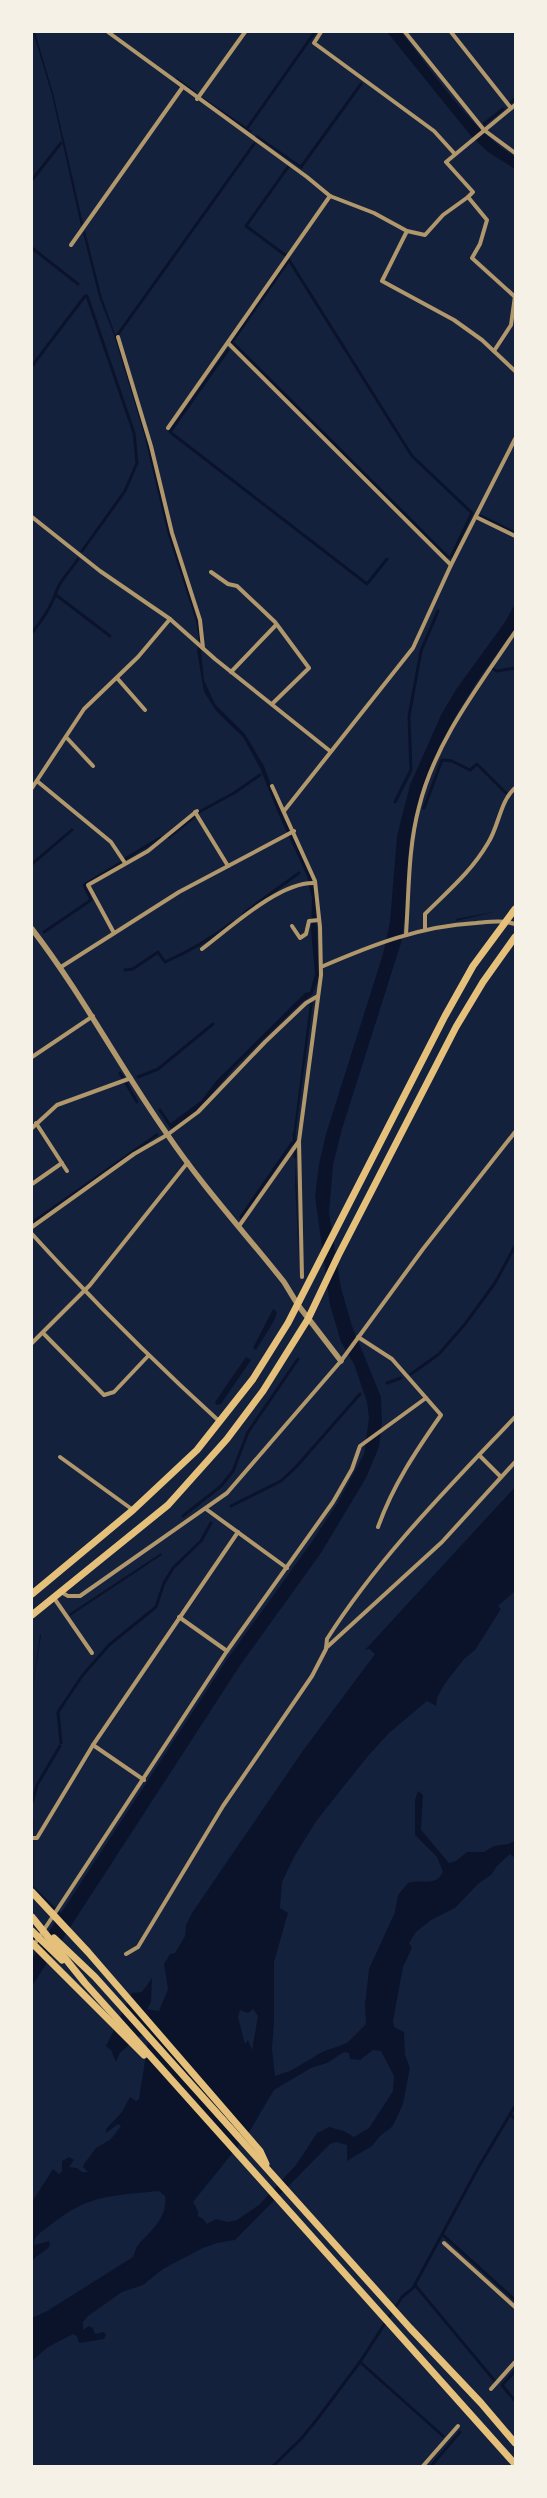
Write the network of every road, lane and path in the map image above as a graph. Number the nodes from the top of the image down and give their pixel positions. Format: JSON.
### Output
{"nodes":[{"id":1,"x":108,"y":32,"type":"edge"},
{"id":2,"x":245,"y":32,"type":"edge"},
{"id":3,"x":321,"y":32,"type":"edge"},
{"id":4,"x":406,"y":32,"type":"edge"},
{"id":5,"x":451,"y":32,"type":"edge"},
{"id":6,"x":182,"y":88,"type":"junction"},
{"id":7,"x":198,"y":99,"type":"junction"},
{"id":8,"x":515,"y":105,"type":"edge"},
{"id":9,"x":511,"y":108,"type":"junction"},
{"id":10,"x":484,"y":130,"type":"junction"},
{"id":11,"x":454,"y":153,"type":"junction"},
{"id":12,"x":515,"y":153,"type":"edge"},
{"id":13,"x":330,"y":196,"type":"junction"},
{"id":14,"x":468,"y":197,"type":"junction"},
{"id":15,"x":407,"y":231,"type":"junction"},
{"id":16,"x":71,"y":245,"type":"dead end"},
{"id":17,"x":515,"y":296,"type":"edge"},
{"id":18,"x":118,"y":337,"type":"dead end"},
{"id":19,"x":228,"y":343,"type":"junction"},
{"id":20,"x":494,"y":351,"type":"junction"},
{"id":21,"x":515,"y":372,"type":"edge"},
{"id":22,"x":168,"y":428,"type":"dead end"},
{"id":23,"x":515,"y":439,"type":"edge"},
{"id":24,"x":32,"y":517,"type":"edge"},
{"id":25,"x":476,"y":517,"type":"junction"},
{"id":26,"x":515,"y":536,"type":"edge"},
{"id":27,"x":451,"y":565,"type":"junction"},
{"id":28,"x":211,"y":572,"type":"dead end"},
{"id":29,"x":170,"y":620,"type":"junction"},
{"id":30,"x":276,"y":625,"type":"junction"},
{"id":31,"x":515,"y":632,"type":"edge"},
{"id":32,"x":203,"y":648,"type":"junction"},
{"id":33,"x":231,"y":672,"type":"junction"},
{"id":34,"x":117,"y":678,"type":"junction"},
{"id":35,"x":272,"y":704,"type":"junction"},
{"id":36,"x":145,"y":710,"type":"dead end"},
{"id":37,"x":66,"y":737,"type":"junction"},
{"id":38,"x":330,"y":751,"type":"junction"},
{"id":39,"x":93,"y":766,"type":"dead end"},
{"id":40,"x":37,"y":781,"type":"junction"},
{"id":41,"x":272,"y":786,"type":"dead end"},
{"id":42,"x":32,"y":788,"type":"edge"},
{"id":43,"x":515,"y":788,"type":"edge"},
{"id":44,"x":284,"y":811,"type":"junction"},
{"id":45,"x":294,"y":831,"type":"junction"},
{"id":46,"x":126,"y":863,"type":"junction"},
{"id":47,"x":228,"y":866,"type":"junction"},
{"id":48,"x":315,"y":883,"type":"junction"},
{"id":49,"x":515,"y":909,"type":"edge"},
{"id":50,"x":319,"y":920,"type":"junction"},
{"id":51,"x":505,"y":921,"type":"junction"},
{"id":52,"x":515,"y":924,"type":"edge"},
{"id":53,"x":292,"y":926,"type":"dead end"},
{"id":54,"x":425,"y":928,"type":"junction"},
{"id":55,"x":32,"y":929,"type":"edge"},
{"id":56,"x":114,"y":933,"type":"junction"},
{"id":57,"x":406,"y":934,"type":"junction"},
{"id":58,"x":515,"y":937,"type":"edge"},
{"id":59,"x":202,"y":949,"type":"dead end"},
{"id":60,"x":61,"y":967,"type":"junction"},
{"id":61,"x":321,"y":967,"type":"junction"},
{"id":62,"x":318,"y":996,"type":"junction"},
{"id":63,"x":93,"y":1016,"type":"junction"},
{"id":64,"x":32,"y":1058,"type":"edge"},
{"id":65,"x":132,"y":1078,"type":"junction"},
{"id":66,"x":36,"y":1123,"type":"junction"},
{"id":67,"x":32,"y":1128,"type":"edge"},
{"id":68,"x":515,"y":1132,"type":"edge"},
{"id":69,"x":168,"y":1135,"type":"junction"},
{"id":70,"x":299,"y":1141,"type":"junction"},
{"id":71,"x":188,"y":1161,"type":"junction"},
{"id":72,"x":62,"y":1163,"type":"junction"},
{"id":73,"x":67,"y":1171,"type":"dead end"},
{"id":74,"x":32,"y":1184,"type":"edge"},
{"id":75,"x":239,"y":1226,"type":"junction"},
{"id":76,"x":32,"y":1227,"type":"edge"},
{"id":77,"x":32,"y":1234,"type":"edge"},
{"id":78,"x":302,"y":1277,"type":"dead end"},
{"id":79,"x":84,"y":1291,"type":"junction"},
{"id":80,"x":298,"y":1305,"type":"junction"},
{"id":81,"x":308,"y":1319,"type":"junction"},
{"id":82,"x":43,"y":1333,"type":"junction"},
{"id":83,"x":358,"y":1337,"type":"junction"},
{"id":84,"x":32,"y":1343,"type":"edge"},
{"id":85,"x":148,"y":1356,"type":"junction"},
{"id":86,"x":341,"y":1361,"type":"junction"},
{"id":87,"x":426,"y":1398,"type":"junction"},
{"id":88,"x":515,"y":1417,"type":"edge"},
{"id":89,"x":220,"y":1422,"type":"junction"},
{"id":90,"x":479,"y":1455,"type":"junction"},
{"id":91,"x":60,"y":1457,"type":"dead end"},
{"id":92,"x":515,"y":1462,"type":"edge"},
{"id":93,"x":501,"y":1477,"type":"junction"},
{"id":94,"x":206,"y":1509,"type":"junction"},
{"id":95,"x":133,"y":1510,"type":"junction"},
{"id":96,"x":378,"y":1527,"type":"dead end"},
{"id":97,"x":238,"y":1532,"type":"junction"},
{"id":98,"x":287,"y":1568,"type":"junction"},
{"id":99,"x":61,"y":1592,"type":"junction"},
{"id":100,"x":32,"y":1594,"type":"edge"},
{"id":101,"x":54,"y":1598,"type":"junction"},
{"id":102,"x":32,"y":1615,"type":"edge"},
{"id":103,"x":179,"y":1617,"type":"junction"},
{"id":104,"x":326,"y":1649,"type":"junction"},
{"id":105,"x":227,"y":1651,"type":"junction"},
{"id":106,"x":92,"y":1653,"type":"dead end"},
{"id":107,"x":93,"y":1745,"type":"junction"},
{"id":108,"x":144,"y":1780,"type":"junction"},
{"id":109,"x":32,"y":1838,"type":"edge"},
{"id":110,"x":32,"y":1892,"type":"edge"},
{"id":111,"x":33,"y":1918,"type":"edge"},
{"id":112,"x":32,"y":1931,"type":"edge"},
{"id":113,"x":32,"y":1944,"type":"edge"},
{"id":114,"x":32,"y":1948,"type":"edge"},
{"id":115,"x":126,"y":1954,"type":"dead end"},
{"id":116,"x":86,"y":1984,"type":"junction"},
{"id":117,"x":189,"y":2099,"type":"junction"},
{"id":118,"x":268,"y":2170,"type":"junction"},
{"id":119,"x":444,"y":2243,"type":"dead end"},
{"id":120,"x":515,"y":2308,"type":"edge"},
{"id":121,"x":515,"y":2362,"type":"edge"},
{"id":122,"x":490,"y":2389,"type":"dead end"},
{"id":123,"x":458,"y":2426,"type":"dead end"},
{"id":124,"x":515,"y":2444,"type":"edge"},
{"id":125,"x":515,"y":2464,"type":"edge"},
{"id":126,"x":423,"y":2466,"type":"edge"}],
"edges":[{"from":1,"to":6,"type":"street"},
{"from":2,"to":7,"type":"street"},
{"from":3,"to":11,"type":"street"},
{"from":4,"to":10,"type":"street"},
{"from":5,"to":9,"type":"street"},
{"from":6,"to":7,"type":"street"},
{"from":6,"to":16,"type":"street"},
{"from":7,"to":13,"type":"street"},
{"from":8,"to":9,"type":"street"},
{"from":9,"to":10,"type":"street"},
{"from":10,"to":11,"type":"street"},
{"from":10,"to":12,"type":"street"},
{"from":11,"to":14,"type":"street"},
{"from":13,"to":15,"type":"street"},
{"from":13,"to":19,"type":"street"},
{"from":14,"to":15,"type":"street"},
{"from":14,"to":17,"type":"street"},
{"from":15,"to":20,"type":"street"},
{"from":17,"to":20,"type":"street"},
{"from":18,"to":32,"type":"street"},
{"from":19,"to":22,"type":"street"},
{"from":19,"to":27,"type":"street"},
{"from":20,"to":21,"type":"street"},
{"from":23,"to":25,"type":"street"},
{"from":24,"to":29,"type":"street"},
{"from":25,"to":26,"type":"street"},
{"from":25,"to":27,"type":"street"},
{"from":27,"to":38,"type":"street"},
{"from":28,"to":30,"type":"street"},
{"from":29,"to":32,"type":"street"},
{"from":29,"to":34,"type":"street"},
{"from":30,"to":33,"type":"street"},
{"from":30,"to":35,"type":"street"},
{"from":31,"to":57,"type":"street"},
{"from":32,"to":33,"type":"street"},
{"from":33,"to":35,"type":"street"},
{"from":34,"to":36,"type":"street"},
{"from":34,"to":37,"type":"street"},
{"from":35,"to":38,"type":"street"},
{"from":37,"to":39,"type":"street"},
{"from":37,"to":40,"type":"street"},
{"from":38,"to":44,"type":"street"},
{"from":40,"to":42,"type":"street"},
{"from":40,"to":46,"type":"street"},
{"from":41,"to":44,"type":"street"},
{"from":43,"to":54,"type":"street"},
{"from":44,"to":45,"type":"street"},
{"from":45,"to":47,"type":"street"},
{"from":45,"to":48,"type":"street"},
{"from":46,"to":47,"type":"street"},
{"from":46,"to":56,"type":"street"},
{"from":47,"to":56,"type":"street"},
{"from":48,"to":50,"type":"street"},
{"from":48,"to":59,"type":"street"},
{"from":49,"to":51,"type":"highway"},
{"from":50,"to":53,"type":"street"},
{"from":50,"to":61,"type":"street"},
{"from":51,"to":52,"type":"street"},
{"from":51,"to":54,"type":"street"},
{"from":51,"to":80,"type":"highway"},
{"from":54,"to":57,"type":"street"},
{"from":55,"to":60,"type":"street"},
{"from":56,"to":60,"type":"street"},
{"from":57,"to":61,"type":"street"},
{"from":58,"to":81,"type":"highway"},
{"from":60,"to":63,"type":"street"},
{"from":61,"to":62,"type":"street"},
{"from":62,"to":69,"type":"street"},
{"from":62,"to":70,"type":"street"},
{"from":63,"to":64,"type":"street"},
{"from":63,"to":65,"type":"street"},
{"from":65,"to":66,"type":"street"},
{"from":65,"to":69,"type":"street"},
{"from":66,"to":67,"type":"street"},
{"from":66,"to":72,"type":"street"},
{"from":68,"to":83,"type":"street"},
{"from":69,"to":71,"type":"street"},
{"from":69,"to":76,"type":"street"},
{"from":70,"to":75,"type":"street"},
{"from":70,"to":78,"type":"street"},
{"from":71,"to":75,"type":"street"},
{"from":71,"to":79,"type":"street"},
{"from":72,"to":73,"type":"street"},
{"from":72,"to":74,"type":"street"},
{"from":75,"to":80,"type":"street"},
{"from":77,"to":79,"type":"street"},
{"from":79,"to":82,"type":"street"},
{"from":79,"to":85,"type":"street"},
{"from":80,"to":81,"type":"street"},
{"from":80,"to":89,"type":"highway"},
{"from":81,"to":86,"type":"street"},
{"from":81,"to":99,"type":"highway"},
{"from":82,"to":84,"type":"street"},
{"from":82,"to":85,"type":"street"},
{"from":83,"to":86,"type":"street"},
{"from":83,"to":87,"type":"street"},
{"from":85,"to":89,"type":"street"},
{"from":86,"to":94,"type":"street"},
{"from":87,"to":96,"type":"street"},
{"from":87,"to":98,"type":"street"},
{"from":88,"to":90,"type":"street"},
{"from":89,"to":95,"type":"highway"},
{"from":90,"to":93,"type":"street"},
{"from":90,"to":104,"type":"street"},
{"from":91,"to":95,"type":"street"},
{"from":92,"to":93,"type":"street"},
{"from":93,"to":104,"type":"street"},
{"from":94,"to":97,"type":"street"},
{"from":94,"to":99,"type":"street"},
{"from":95,"to":100,"type":"highway"},
{"from":97,"to":98,"type":"street"},
{"from":97,"to":103,"type":"street"},
{"from":98,"to":105,"type":"street"},
{"from":99,"to":101,"type":"highway"},
{"from":101,"to":102,"type":"highway"},
{"from":101,"to":106,"type":"street"},
{"from":103,"to":105,"type":"street"},
{"from":103,"to":107,"type":"street"},
{"from":104,"to":115,"type":"street"},
{"from":105,"to":108,"type":"street"},
{"from":107,"to":108,"type":"street"},
{"from":107,"to":109,"type":"street"},
{"from":108,"to":114,"type":"street"},
{"from":110,"to":118,"type":"highway"},
{"from":111,"to":116,"type":"highway"},
{"from":111,"to":118,"type":"highway"},
{"from":112,"to":116,"type":"highway"},
{"from":113,"to":117,"type":"highway"},
{"from":116,"to":117,"type":"highway"},
{"from":117,"to":125,"type":"highway"},
{"from":118,"to":124,"type":"highway"},
{"from":119,"to":120,"type":"street"},
{"from":121,"to":122,"type":"street"},
{"from":123,"to":126,"type":"street"}]}
